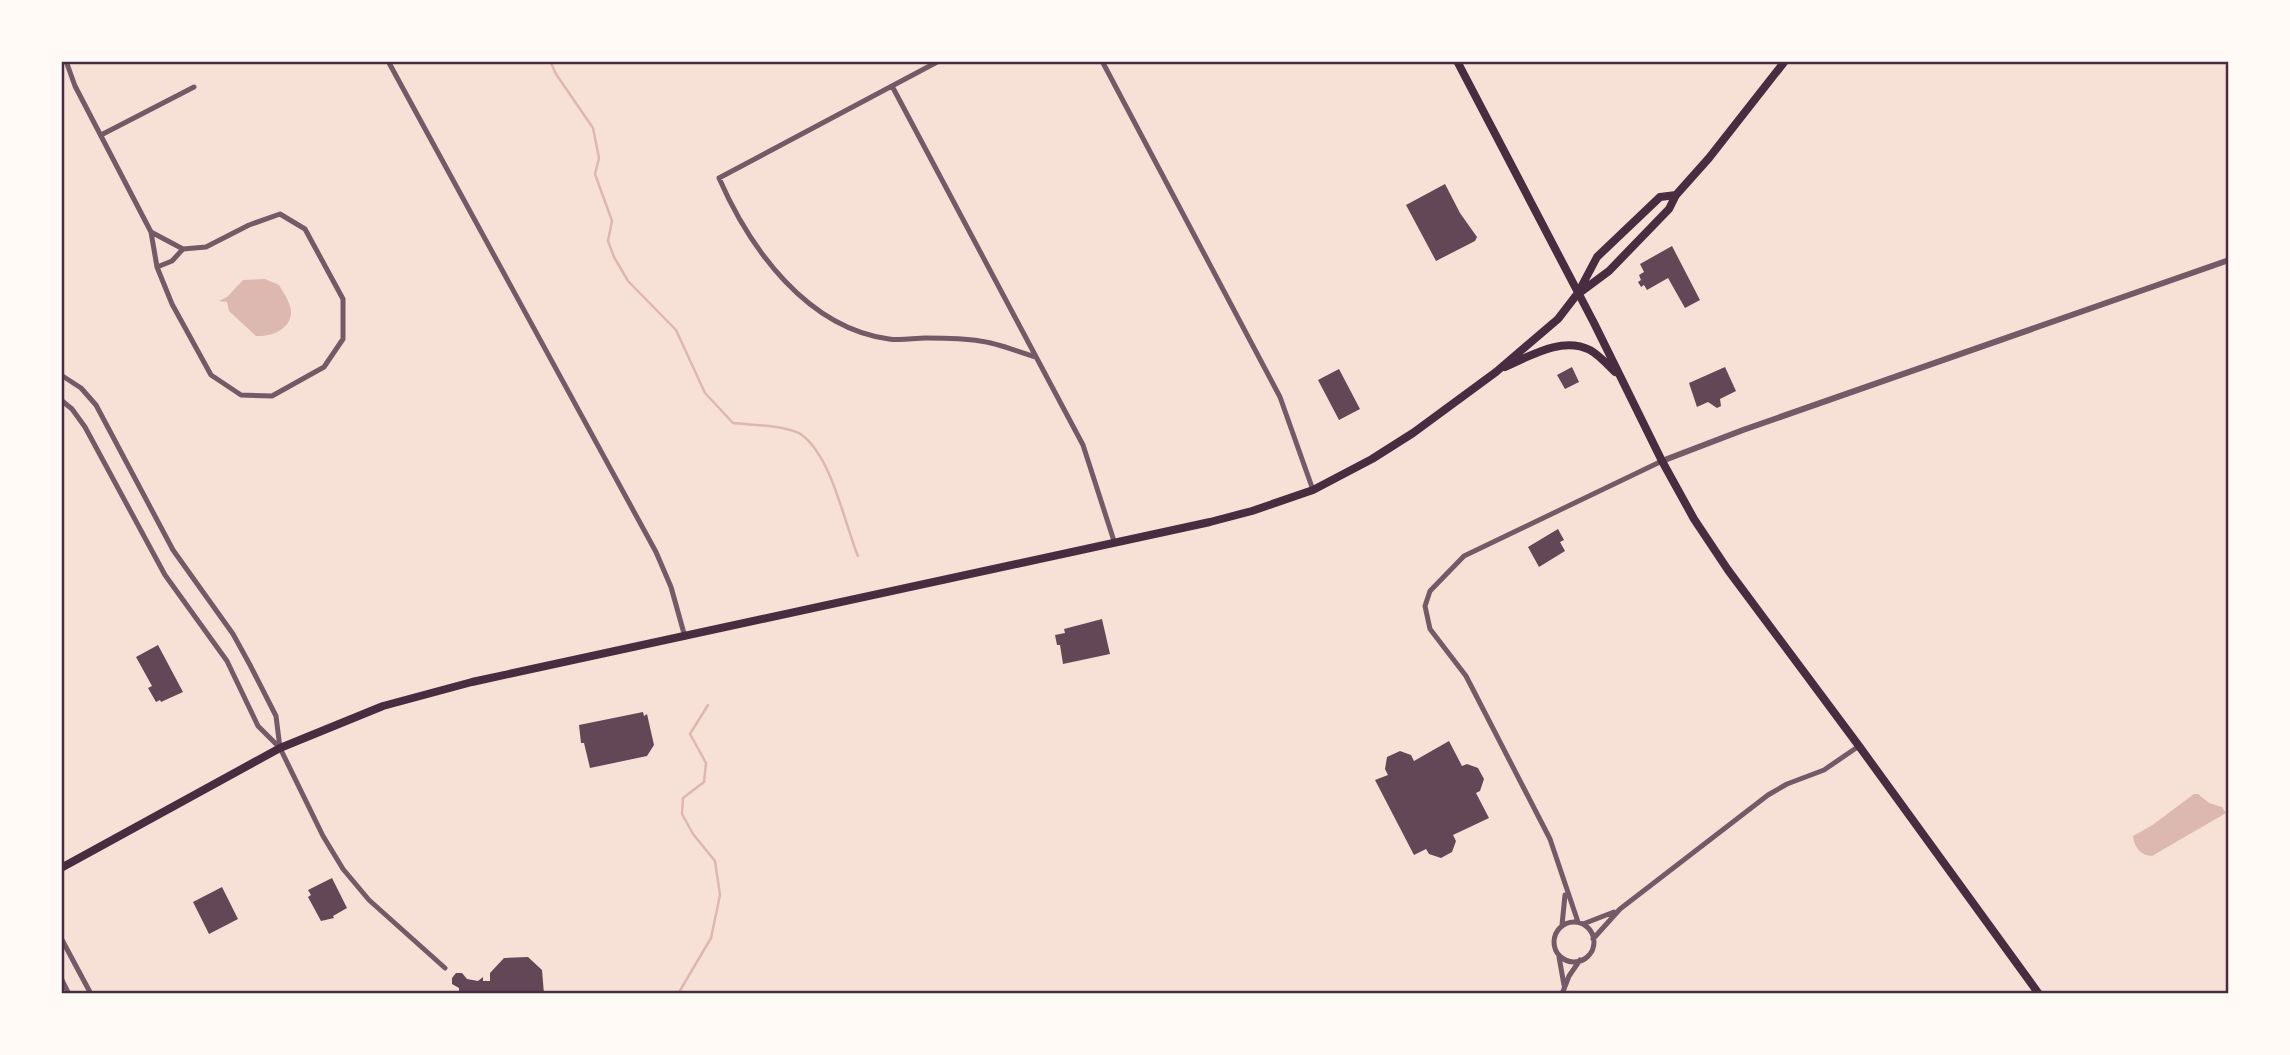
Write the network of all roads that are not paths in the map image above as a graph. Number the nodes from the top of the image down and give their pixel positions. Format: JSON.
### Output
{"nodes":[{"id":1,"x":66,"y":61,"type":"edge"},
{"id":2,"x":388,"y":61,"type":"edge"},
{"id":3,"x":939,"y":61,"type":"edge"},
{"id":4,"x":1102,"y":61,"type":"edge"},
{"id":5,"x":1457,"y":61,"type":"edge"},
{"id":6,"x":1785,"y":61,"type":"edge"},
{"id":7,"x":892,"y":86,"type":"junction"},
{"id":8,"x":194,"y":87,"type":"dead end"},
{"id":9,"x":101,"y":135,"type":"junction"},
{"id":10,"x":1676,"y":195,"type":"junction"},
{"id":11,"x":151,"y":232,"type":"junction"},
{"id":12,"x":183,"y":249,"type":"junction"},
{"id":13,"x":2229,"y":260,"type":"edge"},
{"id":14,"x":157,"y":267,"type":"junction"},
{"id":15,"x":1578,"y":293,"type":"junction"},
{"id":16,"x":1036,"y":357,"type":"junction"},
{"id":17,"x":1496,"y":372,"type":"junction"},
{"id":18,"x":61,"y":375,"type":"edge"},
{"id":19,"x":1621,"y":378,"type":"junction"},
{"id":20,"x":61,"y":400,"type":"edge"},
{"id":21,"x":1662,"y":461,"type":"junction"},
{"id":22,"x":1313,"y":489,"type":"junction"},
{"id":23,"x":1114,"y":541,"type":"junction"},
{"id":24,"x":685,"y":637,"type":"junction"},
{"id":25,"x":1859,"y":746,"type":"junction"},
{"id":26,"x":280,"y":748,"type":"junction"},
{"id":27,"x":61,"y":868,"type":"edge"},
{"id":28,"x":1565,"y":888,"type":"junction"},
{"id":29,"x":1620,"y":909,"type":"junction"},
{"id":30,"x":1580,"y":923,"type":"junction"},
{"id":31,"x":1562,"y":925,"type":"junction"},
{"id":32,"x":61,"y":938,"type":"edge"},
{"id":33,"x":1593,"y":939,"type":"junction"},
{"id":34,"x":1558,"y":954,"type":"junction"},
{"id":35,"x":1580,"y":960,"type":"junction"},
{"id":36,"x":445,"y":968,"type":"dead end"},
{"id":37,"x":61,"y":978,"type":"edge"},
{"id":38,"x":1563,"y":991,"type":"edge"},
{"id":39,"x":69,"y":994,"type":"edge"},
{"id":40,"x":91,"y":994,"type":"edge"},
{"id":41,"x":2039,"y":994,"type":"edge"}],
"edges":[{"from":1,"to":9,"type":"street"},
{"from":2,"to":24,"type":"street"},
{"from":3,"to":7,"type":"street"},
{"from":4,"to":22,"type":"street"},
{"from":5,"to":15,"type":"main road"},
{"from":6,"to":10,"type":"main road"},
{"from":7,"to":16,"type":"street"},
{"from":7,"to":16,"type":"street"},
{"from":8,"to":9,"type":"street"},
{"from":9,"to":11,"type":"street"},
{"from":10,"to":15,"type":"main road"},
{"from":10,"to":15,"type":"main road"},
{"from":11,"to":12,"type":"street"},
{"from":11,"to":14,"type":"street"},
{"from":12,"to":14,"type":"street"},
{"from":12,"to":14,"type":"street"},
{"from":13,"to":21,"type":"street"},
{"from":15,"to":17,"type":"main road"},
{"from":15,"to":19,"type":"main road"},
{"from":16,"to":23,"type":"street"},
{"from":17,"to":19,"type":"main road"},
{"from":17,"to":22,"type":"main road"},
{"from":18,"to":26,"type":"street"},
{"from":19,"to":21,"type":"main road"},
{"from":20,"to":26,"type":"street"},
{"from":21,"to":25,"type":"main road"},
{"from":21,"to":28,"type":"street"},
{"from":22,"to":23,"type":"main road"},
{"from":23,"to":24,"type":"main road"},
{"from":24,"to":26,"type":"main road"},
{"from":25,"to":29,"type":"street"},
{"from":25,"to":41,"type":"main road"},
{"from":26,"to":27,"type":"main road"},
{"from":26,"to":36,"type":"street"},
{"from":28,"to":30,"type":"street"},
{"from":28,"to":31,"type":"street"},
{"from":29,"to":30,"type":"street"},
{"from":29,"to":33,"type":"street"},
{"from":30,"to":31,"type":"street"},
{"from":30,"to":33,"type":"street"},
{"from":31,"to":34,"type":"street"},
{"from":32,"to":40,"type":"street"},
{"from":33,"to":35,"type":"street"},
{"from":34,"to":35,"type":"street"},
{"from":34,"to":38,"type":"street"},
{"from":35,"to":38,"type":"street"},
{"from":37,"to":39,"type":"street"}]}
